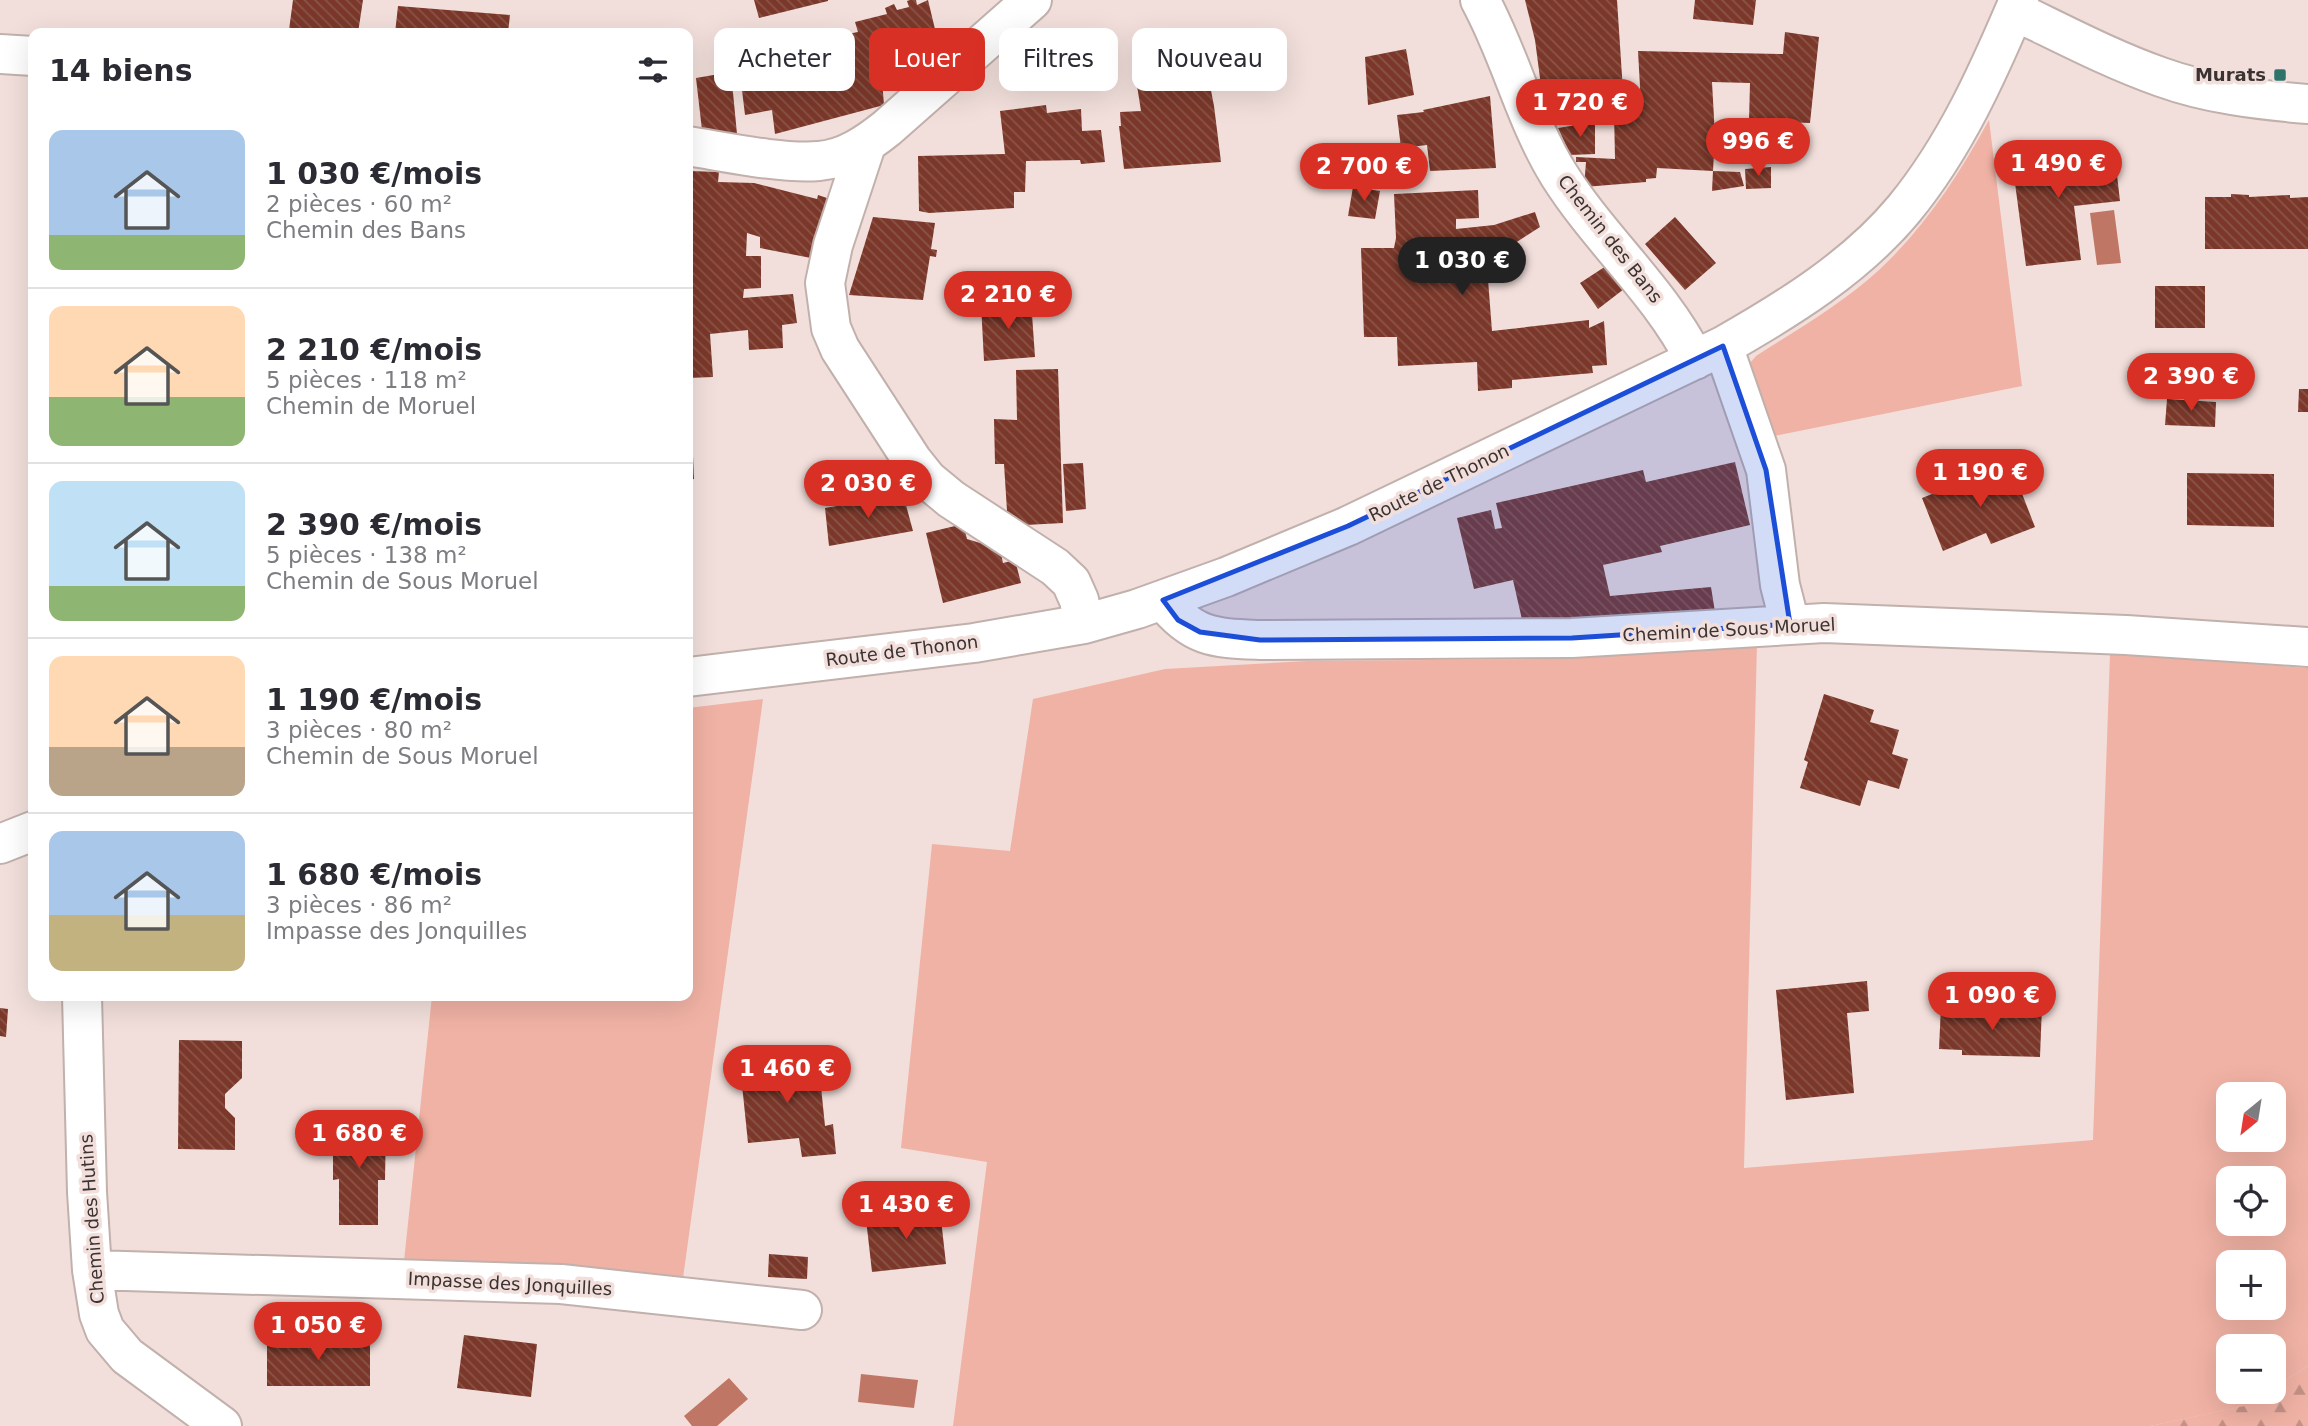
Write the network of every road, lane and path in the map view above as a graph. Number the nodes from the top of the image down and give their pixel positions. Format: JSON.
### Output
{"nodes":[{"id":1,"x":1032,"y":0,"type":"edge"},
{"id":2,"x":1480,"y":0,"type":"edge"},
{"id":3,"x":2017,"y":6,"type":"edge"},
{"id":4,"x":0,"y":54,"type":"edge"},
{"id":5,"x":28,"y":56,"type":"edge"},
{"id":6,"x":2308,"y":104,"type":"edge"},
{"id":7,"x":866,"y":145,"type":"junction"},
{"id":8,"x":693,"y":147,"type":"edge"},
{"id":9,"x":1709,"y":353,"type":"junction"},
{"id":10,"x":1163,"y":600,"type":"junction"},
{"id":11,"x":1084,"y":624,"type":"junction"},
{"id":12,"x":1790,"y":624,"type":"junction"},
{"id":13,"x":2308,"y":647,"type":"edge"},
{"id":14,"x":693,"y":676,"type":"edge"},
{"id":15,"x":28,"y":833,"type":"edge"},
{"id":16,"x":0,"y":844,"type":"edge"},
{"id":17,"x":82,"y":1001,"type":"edge"},
{"id":18,"x":92,"y":1270,"type":"junction"},
{"id":19,"x":802,"y":1310,"type":"dead end"},
{"id":20,"x":222,"y":1426,"type":"edge"}],
"edges":[{"from":1,"to":7,"type":"street"},
{"from":2,"to":9,"type":"street","name":"Chemin des Bans"},
{"from":3,"to":6,"type":"street"},
{"from":3,"to":9,"type":"street","name":"Route de Thonon"},
{"from":4,"to":5,"type":"street"},
{"from":7,"to":8,"type":"street"},
{"from":7,"to":11,"type":"street"},
{"from":9,"to":10,"type":"street","name":"Route de Thonon"},
{"from":9,"to":12,"type":"street","name":"Chemin des Bans"},
{"from":10,"to":11,"type":"street","name":"Route de Thonon"},
{"from":10,"to":12,"type":"street","name":"Chemin de Sous Moruel"},
{"from":11,"to":14,"type":"street","name":"Route de Thonon"},
{"from":12,"to":13,"type":"street","name":"Chemin de Sous Moruel"},
{"from":15,"to":16,"type":"street"},
{"from":17,"to":18,"type":"street","name":"Chemin des Hutins"},
{"from":18,"to":19,"type":"street","name":"Impasse des Jonquilles"},
{"from":18,"to":20,"type":"street","name":"Chemin des Hutins"}]}
